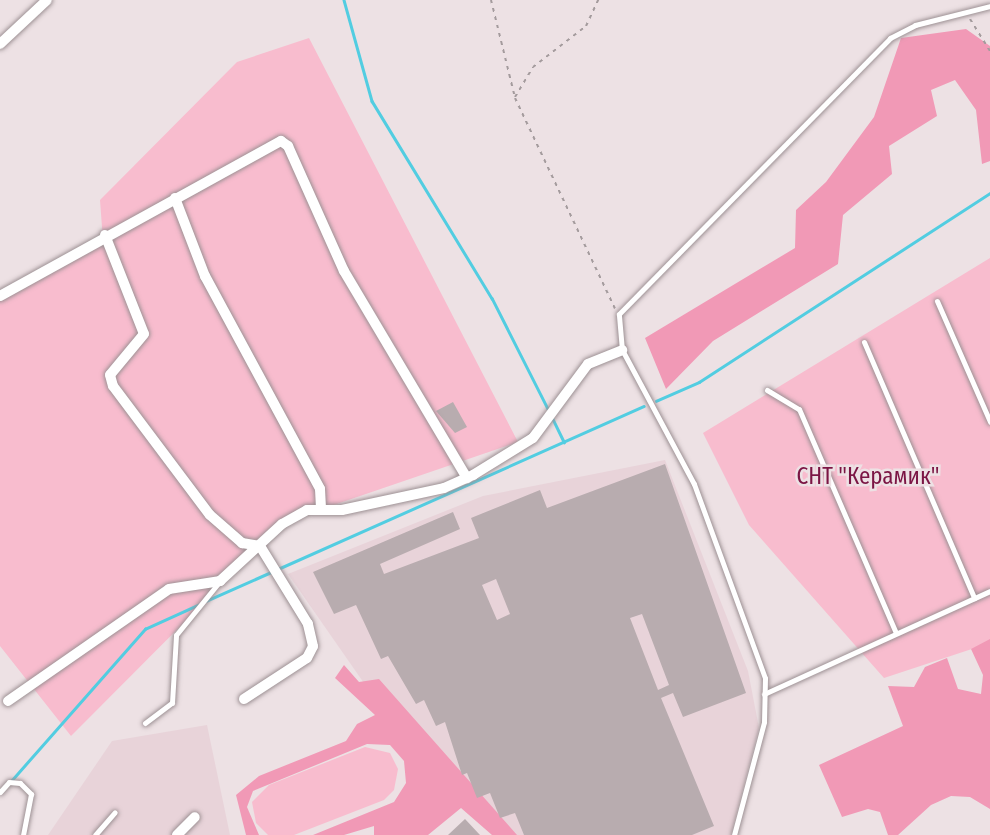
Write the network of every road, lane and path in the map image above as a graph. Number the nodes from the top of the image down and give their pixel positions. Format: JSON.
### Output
{"nodes":[{"id":1,"x":47,"y":0,"type":"edge"},
{"id":2,"x":491,"y":0,"type":"edge"},
{"id":3,"x":598,"y":0,"type":"edge"},
{"id":4,"x":990,"y":6,"type":"edge"},
{"id":5,"x":967,"y":12,"type":"junction"},
{"id":6,"x":0,"y":44,"type":"edge"},
{"id":7,"x":990,"y":51,"type":"edge"},
{"id":8,"x":515,"y":98,"type":"junction"},
{"id":9,"x":175,"y":198,"type":"junction"},
{"id":10,"x":105,"y":235,"type":"junction"},
{"id":11,"x":0,"y":296,"type":"edge"},
{"id":12,"x":937,"y":301,"type":"dead end"},
{"id":13,"x":619,"y":314,"type":"junction"},
{"id":14,"x":864,"y":342,"type":"dead end"},
{"id":15,"x":622,"y":350,"type":"junction"},
{"id":16,"x":767,"y":390,"type":"dead end"},
{"id":17,"x":990,"y":422,"type":"edge"},
{"id":18,"x":467,"y":478,"type":"junction"},
{"id":19,"x":321,"y":508,"type":"junction"},
{"id":20,"x":260,"y":546,"type":"junction"},
{"id":21,"x":220,"y":581,"type":"junction"},
{"id":22,"x":990,"y":592,"type":"edge"},
{"id":23,"x":974,"y":598,"type":"junction"},
{"id":24,"x":895,"y":631,"type":"junction"},
{"id":25,"x":764,"y":694,"type":"junction"},
{"id":26,"x":244,"y":699,"type":"dead end"},
{"id":27,"x":8,"y":701,"type":"dead end"},
{"id":28,"x":145,"y":723,"type":"dead end"},
{"id":29,"x":0,"y":792,"type":"edge"},
{"id":30,"x":115,"y":812,"type":"dead end"},
{"id":31,"x":195,"y":817,"type":"dead end"},
{"id":32,"x":23,"y":835,"type":"edge"},
{"id":33,"x":95,"y":835,"type":"edge"},
{"id":34,"x":177,"y":835,"type":"edge"},
{"id":35,"x":734,"y":835,"type":"edge"}],
"edges":[{"from":1,"to":6,"type":"street"},
{"from":2,"to":8,"type":"path"},
{"from":3,"to":8,"type":"path"},
{"from":4,"to":5,"type":"lane"},
{"from":5,"to":7,"type":"path"},
{"from":5,"to":13,"type":"lane"},
{"from":8,"to":13,"type":"path"},
{"from":9,"to":10,"type":"street"},
{"from":9,"to":18,"type":"street"},
{"from":9,"to":19,"type":"street"},
{"from":10,"to":11,"type":"street"},
{"from":10,"to":20,"type":"street"},
{"from":12,"to":17,"type":"lane"},
{"from":13,"to":15,"type":"lane"},
{"from":14,"to":23,"type":"lane"},
{"from":15,"to":18,"type":"street"},
{"from":15,"to":25,"type":"lane"},
{"from":16,"to":24,"type":"lane"},
{"from":18,"to":19,"type":"street"},
{"from":19,"to":20,"type":"street"},
{"from":20,"to":21,"type":"street"},
{"from":20,"to":26,"type":"street"},
{"from":21,"to":27,"type":"street"},
{"from":21,"to":28,"type":"lane"},
{"from":22,"to":23,"type":"lane"},
{"from":23,"to":24,"type":"lane"},
{"from":24,"to":25,"type":"lane"},
{"from":25,"to":35,"type":"lane"},
{"from":29,"to":32,"type":"lane"},
{"from":30,"to":33,"type":"lane"},
{"from":31,"to":34,"type":"street"}]}
